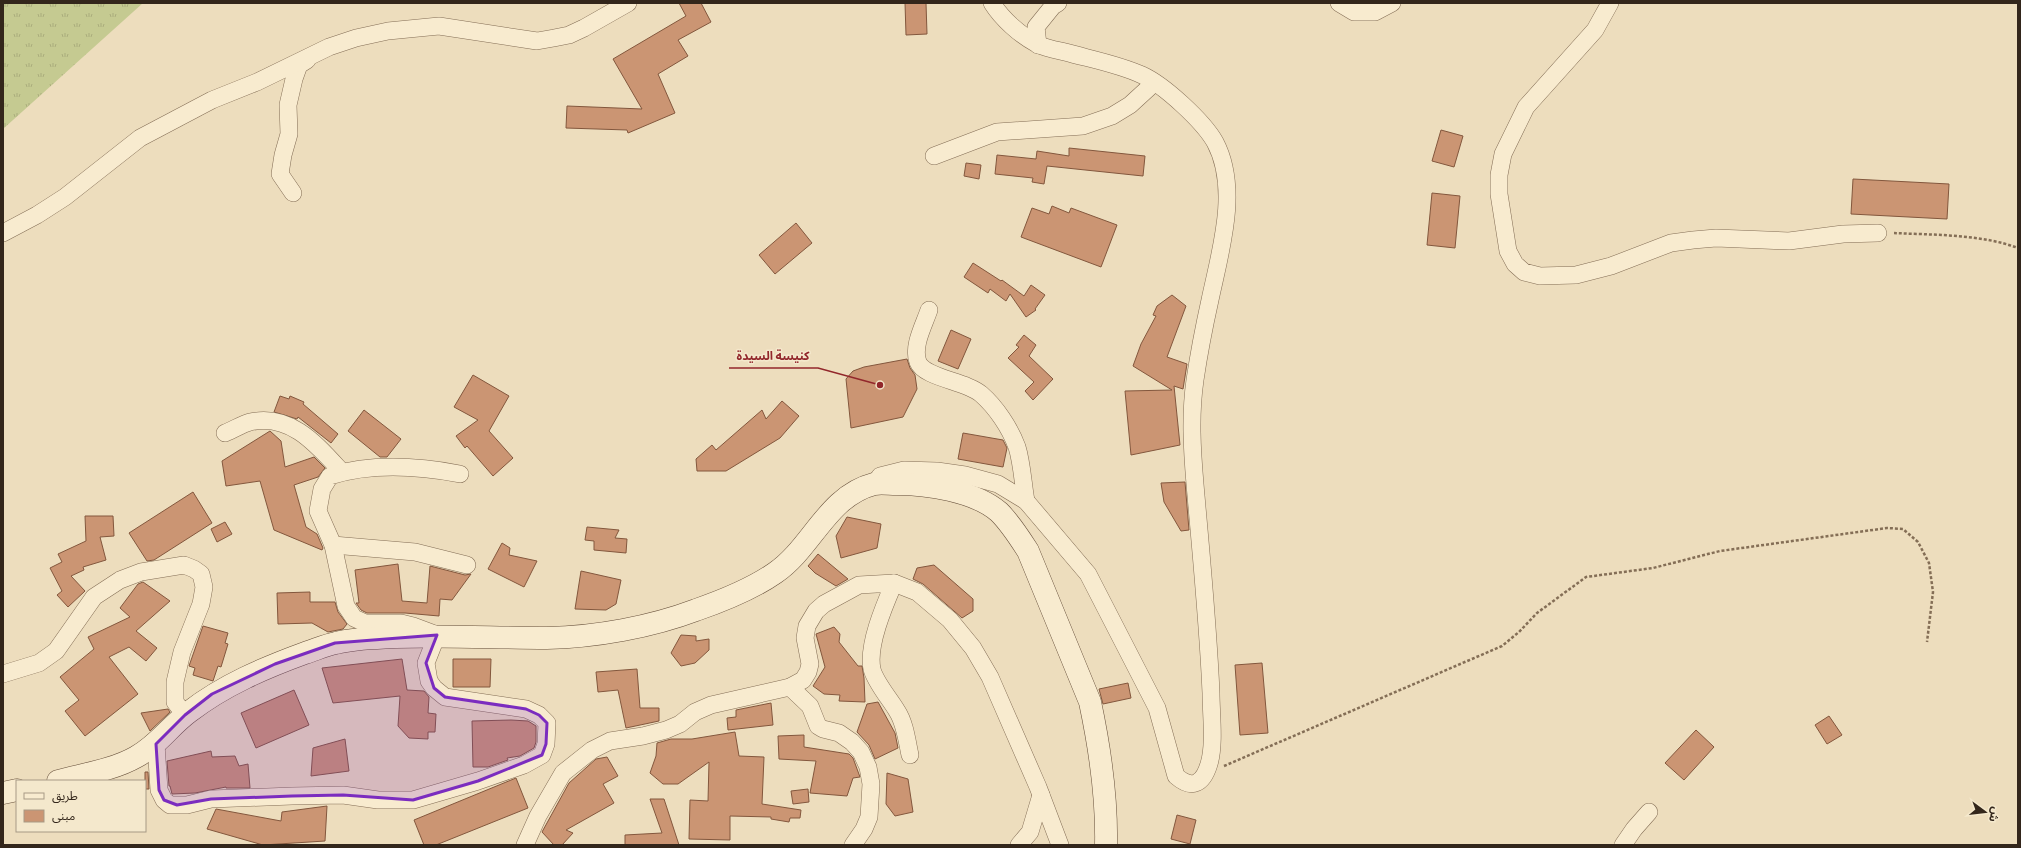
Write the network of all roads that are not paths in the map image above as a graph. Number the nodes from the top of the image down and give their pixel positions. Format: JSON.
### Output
{"nodes":[{"id":1,"x":628,"y":3,"type":"edge"},
{"id":2,"x":992,"y":3,"type":"edge"},
{"id":3,"x":1058,"y":3,"type":"edge"},
{"id":4,"x":1339,"y":3,"type":"edge"},
{"id":5,"x":1392,"y":3,"type":"edge"},
{"id":6,"x":1610,"y":3,"type":"edge"},
{"id":7,"x":1038,"y":45,"type":"junction"},
{"id":8,"x":316,"y":54,"type":"junction"},
{"id":9,"x":1154,"y":83,"type":"junction"},
{"id":10,"x":934,"y":156,"type":"dead end"},
{"id":11,"x":293,"y":193,"type":"dead end"},
{"id":12,"x":3,"y":233,"type":"edge"},
{"id":13,"x":1878,"y":233,"type":"road end"},
{"id":14,"x":929,"y":310,"type":"dead end"},
{"id":15,"x":225,"y":433,"type":"dead end"},
{"id":16,"x":342,"y":472,"type":"junction"},
{"id":17,"x":460,"y":474,"type":"dead end"},
{"id":18,"x":875,"y":484,"type":"junction"},
{"id":19,"x":1026,"y":501,"type":"junction"},
{"id":20,"x":333,"y":545,"type":"junction"},
{"id":21,"x":467,"y":565,"type":"dead end"},
{"id":22,"x":894,"y":583,"type":"junction"},
{"id":23,"x":437,"y":635,"type":"junction"},
{"id":24,"x":3,"y":674,"type":"edge"},
{"id":25,"x":790,"y":687,"type":"junction"},
{"id":26,"x":185,"y":715,"type":"junction"},
{"id":27,"x":156,"y":744,"type":"junction"},
{"id":28,"x":910,"y":755,"type":"dead end"},
{"id":29,"x":62,"y":780,"type":"edge"},
{"id":30,"x":16,"y":790,"type":"edge"},
{"id":31,"x":3,"y":793,"type":"edge"},
{"id":32,"x":1041,"y":795,"type":"junction"},
{"id":33,"x":1649,"y":812,"type":"dead end"},
{"id":34,"x":525,"y":845,"type":"edge"},
{"id":35,"x":853,"y":845,"type":"edge"},
{"id":36,"x":1019,"y":845,"type":"edge"},
{"id":37,"x":1060,"y":845,"type":"edge"},
{"id":38,"x":1106,"y":845,"type":"edge"},
{"id":39,"x":1623,"y":845,"type":"edge"}],
"edges":[{"from":1,"to":8,"type":"street"},
{"from":2,"to":7,"type":"street"},
{"from":3,"to":7,"type":"street"},
{"from":4,"to":5,"type":"street"},
{"from":6,"to":13,"type":"street"},
{"from":7,"to":9,"type":"street"},
{"from":8,"to":11,"type":"street"},
{"from":8,"to":12,"type":"street"},
{"from":9,"to":10,"type":"street"},
{"from":9,"to":19,"type":"street"},
{"from":14,"to":19,"type":"street"},
{"from":15,"to":16,"type":"street"},
{"from":16,"to":17,"type":"street"},
{"from":16,"to":20,"type":"street"},
{"from":18,"to":19,"type":"street"},
{"from":18,"to":23,"type":"main road"},
{"from":18,"to":38,"type":"main road"},
{"from":20,"to":21,"type":"street"},
{"from":20,"to":23,"type":"street"},
{"from":22,"to":25,"type":"street"},
{"from":22,"to":28,"type":"street"},
{"from":22,"to":32,"type":"street"},
{"from":23,"to":26,"type":"main road"},
{"from":23,"to":27,"type":"street"},
{"from":24,"to":26,"type":"street"},
{"from":25,"to":34,"type":"street"},
{"from":25,"to":35,"type":"street"},
{"from":26,"to":27,"type":"main road"},
{"from":27,"to":29,"type":"main road"},
{"from":30,"to":31,"type":"main road"},
{"from":32,"to":36,"type":"street"},
{"from":32,"to":37,"type":"street"},
{"from":33,"to":39,"type":"street"}]}
